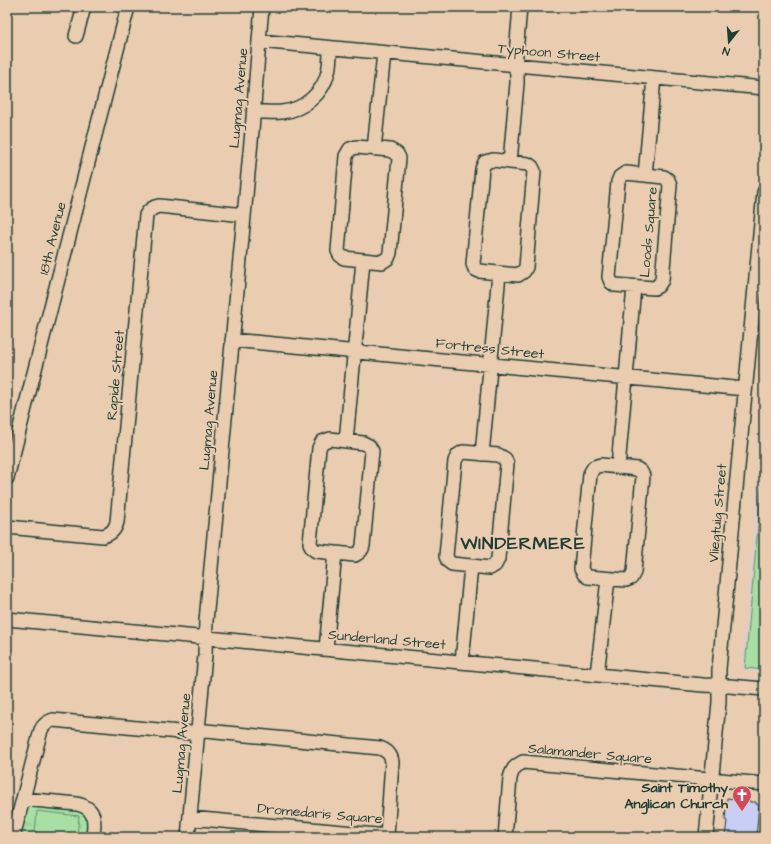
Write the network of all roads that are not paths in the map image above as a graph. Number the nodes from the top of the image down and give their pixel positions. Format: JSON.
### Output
{"nodes":[{"id":1,"x":84,"y":7,"type":"edge"},
{"id":2,"x":128,"y":7,"type":"edge"},
{"id":3,"x":262,"y":7,"type":"edge"},
{"id":4,"x":520,"y":7,"type":"edge"},
{"id":5,"x":76,"y":36,"type":"dead end"},
{"id":6,"x":259,"y":41,"type":"junction"},
{"id":7,"x":330,"y":48,"type":"junction"},
{"id":8,"x":384,"y":53,"type":"junction"},
{"id":9,"x":515,"y":65,"type":"junction"},
{"id":10,"x":654,"y":78,"type":"junction"},
{"id":11,"x":764,"y":88,"type":"edge"},
{"id":12,"x":254,"y":111,"type":"junction"},
{"id":13,"x":374,"y":149,"type":"junction"},
{"id":14,"x":510,"y":162,"type":"junction"},
{"id":15,"x":645,"y":175,"type":"junction"},
{"id":16,"x":764,"y":192,"type":"edge"},
{"id":17,"x":244,"y":215,"type":"junction"},
{"id":18,"x":363,"y":261,"type":"junction"},
{"id":19,"x":499,"y":274,"type":"junction"},
{"id":20,"x":634,"y":287,"type":"junction"},
{"id":21,"x":232,"y":340,"type":"junction"},
{"id":22,"x":354,"y":351,"type":"junction"},
{"id":23,"x":490,"y":364,"type":"junction"},
{"id":24,"x":626,"y":377,"type":"junction"},
{"id":25,"x":745,"y":388,"type":"junction"},
{"id":26,"x":346,"y":441,"type":"junction"},
{"id":27,"x":482,"y":454,"type":"junction"},
{"id":28,"x":618,"y":467,"type":"junction"},
{"id":29,"x":7,"y":478,"type":"edge"},
{"id":30,"x":7,"y":527,"type":"edge"},
{"id":31,"x":335,"y":553,"type":"junction"},
{"id":32,"x":471,"y":566,"type":"junction"},
{"id":33,"x":608,"y":579,"type":"junction"},
{"id":34,"x":7,"y":619,"type":"edge"},
{"id":35,"x":205,"y":638,"type":"junction"},
{"id":36,"x":326,"y":650,"type":"junction"},
{"id":37,"x":462,"y":662,"type":"junction"},
{"id":38,"x":597,"y":675,"type":"junction"},
{"id":39,"x":719,"y":686,"type":"junction"},
{"id":40,"x":764,"y":689,"type":"edge"},
{"id":41,"x":198,"y":732,"type":"junction"},
{"id":42,"x":712,"y":780,"type":"junction"},
{"id":43,"x":764,"y":784,"type":"edge"},
{"id":44,"x":23,"y":799,"type":"junction"},
{"id":45,"x":190,"y":818,"type":"junction"},
{"id":46,"x":13,"y":837,"type":"edge"},
{"id":47,"x":93,"y":837,"type":"edge"},
{"id":48,"x":188,"y":837,"type":"edge"},
{"id":49,"x":390,"y":837,"type":"edge"},
{"id":50,"x":505,"y":837,"type":"edge"},
{"id":51,"x":706,"y":837,"type":"edge"}],
"edges":[{"from":1,"to":5,"type":"street"},
{"from":2,"to":29,"type":"street","name":"18th Avenue"},
{"from":3,"to":6,"type":"street","name":"Lugmag Avenue"},
{"from":4,"to":9,"type":"street"},
{"from":6,"to":7,"type":"street","name":"Typhoon Street"},
{"from":6,"to":12,"type":"street","name":"Lugmag Avenue"},
{"from":7,"to":8,"type":"street","name":"Typhoon Street"},
{"from":7,"to":12,"type":"street"},
{"from":8,"to":9,"type":"street","name":"Typhoon Street"},
{"from":8,"to":13,"type":"street"},
{"from":9,"to":10,"type":"street","name":"Typhoon Street"},
{"from":9,"to":14,"type":"street"},
{"from":10,"to":11,"type":"street","name":"Typhoon Street"},
{"from":10,"to":15,"type":"street","name":"Loods Square"},
{"from":12,"to":17,"type":"street","name":"Lugmag Avenue"},
{"from":13,"to":18,"type":"street"},
{"from":13,"to":18,"type":"street"},
{"from":14,"to":19,"type":"street"},
{"from":14,"to":19,"type":"street"},
{"from":15,"to":20,"type":"street","name":"Loods Square"},
{"from":15,"to":20,"type":"street","name":"Loods Square"},
{"from":16,"to":25,"type":"street","name":"Vliegtuig Street"},
{"from":17,"to":21,"type":"street","name":"Lugmag Avenue"},
{"from":17,"to":30,"type":"street","name":"Rapide Street"},
{"from":18,"to":22,"type":"street"},
{"from":19,"to":23,"type":"street"},
{"from":20,"to":24,"type":"street","name":"Loods Square"},
{"from":21,"to":22,"type":"street","name":"Fortress Street"},
{"from":21,"to":35,"type":"street","name":"Lugmag Avenue"},
{"from":22,"to":23,"type":"street","name":"Fortress Street"},
{"from":22,"to":26,"type":"street"},
{"from":23,"to":24,"type":"street","name":"Fortress Street"},
{"from":23,"to":27,"type":"street"},
{"from":24,"to":25,"type":"street","name":"Fortress Street"},
{"from":24,"to":28,"type":"street","name":"Loods Square"},
{"from":25,"to":39,"type":"street","name":"Vliegtuig Street"},
{"from":26,"to":31,"type":"street"},
{"from":26,"to":31,"type":"street"},
{"from":27,"to":32,"type":"street"},
{"from":27,"to":32,"type":"street"},
{"from":28,"to":33,"type":"street"},
{"from":28,"to":33,"type":"street"},
{"from":31,"to":36,"type":"street"},
{"from":32,"to":37,"type":"street"},
{"from":33,"to":38,"type":"street"},
{"from":34,"to":35,"type":"street","name":"Sunderland Street"},
{"from":35,"to":36,"type":"street","name":"Sunderland Street"},
{"from":35,"to":41,"type":"street","name":"Lugmag Avenue"},
{"from":36,"to":37,"type":"street","name":"Sunderland Street"},
{"from":37,"to":38,"type":"street","name":"Sunderland Street"},
{"from":38,"to":39,"type":"street","name":"Sunderland Street"},
{"from":39,"to":40,"type":"street","name":"Sunderland Street"},
{"from":39,"to":42,"type":"street","name":"Vliegtuig Street"},
{"from":41,"to":44,"type":"street","name":"Dromedaris Square"},
{"from":41,"to":45,"type":"street","name":"Lugmag Avenue"},
{"from":41,"to":49,"type":"street","name":"Dromedaris Square"},
{"from":42,"to":43,"type":"street","name":"Salamander Square"},
{"from":42,"to":50,"type":"street","name":"Salamander Square"},
{"from":42,"to":51,"type":"street","name":"Vliegtuig Street"},
{"from":44,"to":46,"type":"street","name":"Dromedaris Square"},
{"from":44,"to":47,"type":"street"},
{"from":45,"to":48,"type":"street","name":"Lugmag Avenue"},
{"from":45,"to":49,"type":"street","name":"Dromedaris Square"}]}
